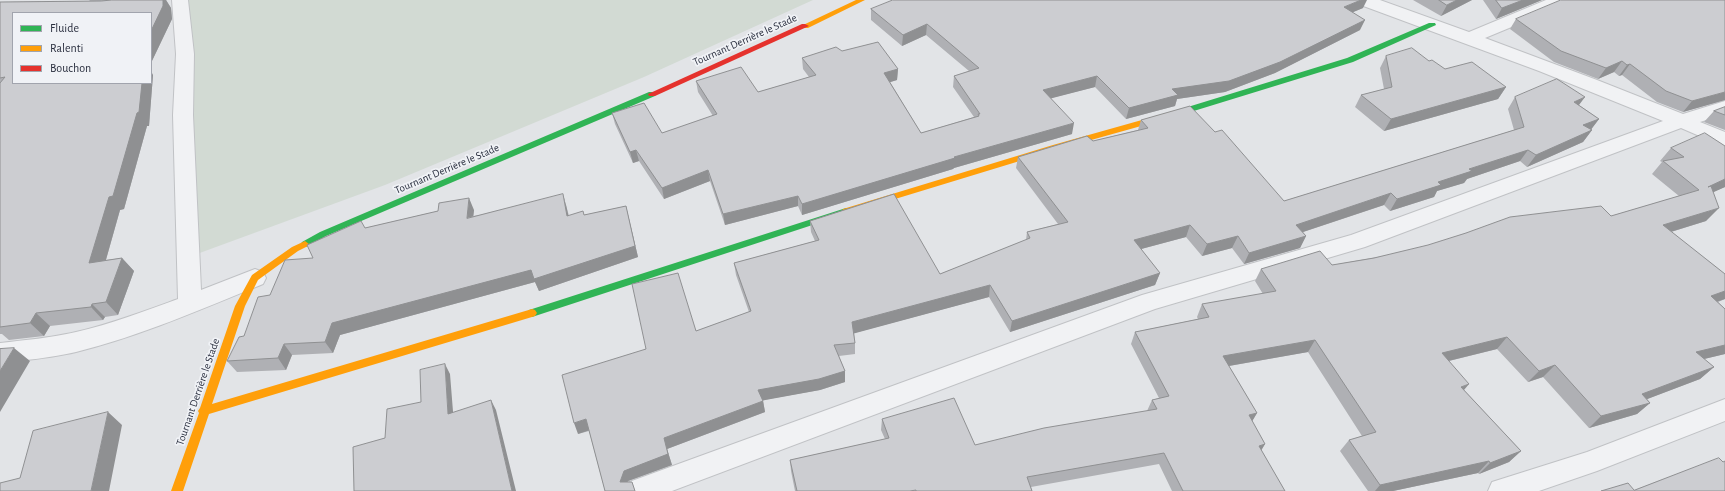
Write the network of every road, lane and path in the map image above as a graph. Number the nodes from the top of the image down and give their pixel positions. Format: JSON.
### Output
{"nodes":[{"id":1,"x":862,"y":0,"type":"edge"},
{"id":2,"x":1364,"y":0,"type":"edge"},
{"id":3,"x":1561,"y":0,"type":"edge"},
{"id":4,"x":174,"y":1,"type":"edge"},
{"id":5,"x":1432,"y":25,"type":"junction"},
{"id":6,"x":1470,"y":38,"type":"junction"},
{"id":7,"x":1725,"y":107,"type":"edge"},
{"id":8,"x":1682,"y":121,"type":"junction"},
{"id":9,"x":1725,"y":140,"type":"edge"},
{"id":10,"x":256,"y":278,"type":"junction"},
{"id":11,"x":190,"y":304,"type":"junction"},
{"id":12,"x":0,"y":353,"type":"edge"},
{"id":13,"x":1725,"y":410,"type":"edge"},
{"id":14,"x":203,"y":411,"type":"junction"},
{"id":15,"x":177,"y":491,"type":"edge"},
{"id":16,"x":639,"y":491,"type":"edge"},
{"id":17,"x":1502,"y":491,"type":"edge"}],
"edges":[{"from":1,"to":10,"type":"street","name":"Tournant Derrière le Stade"},
{"from":2,"to":5,"type":"street"},
{"from":3,"to":6,"type":"street"},
{"from":4,"to":11,"type":"street"},
{"from":5,"to":6,"type":"street"},
{"from":5,"to":14,"type":"street"},
{"from":6,"to":8,"type":"street"},
{"from":7,"to":8,"type":"street"},
{"from":8,"to":9,"type":"street"},
{"from":8,"to":16,"type":"street"},
{"from":10,"to":11,"type":"street"},
{"from":10,"to":14,"type":"street","name":"Tournant Derrière le Stade"},
{"from":11,"to":12,"type":"street"},
{"from":13,"to":17,"type":"street"},
{"from":14,"to":15,"type":"street","name":"Tournant Derrière le Stade"}]}
